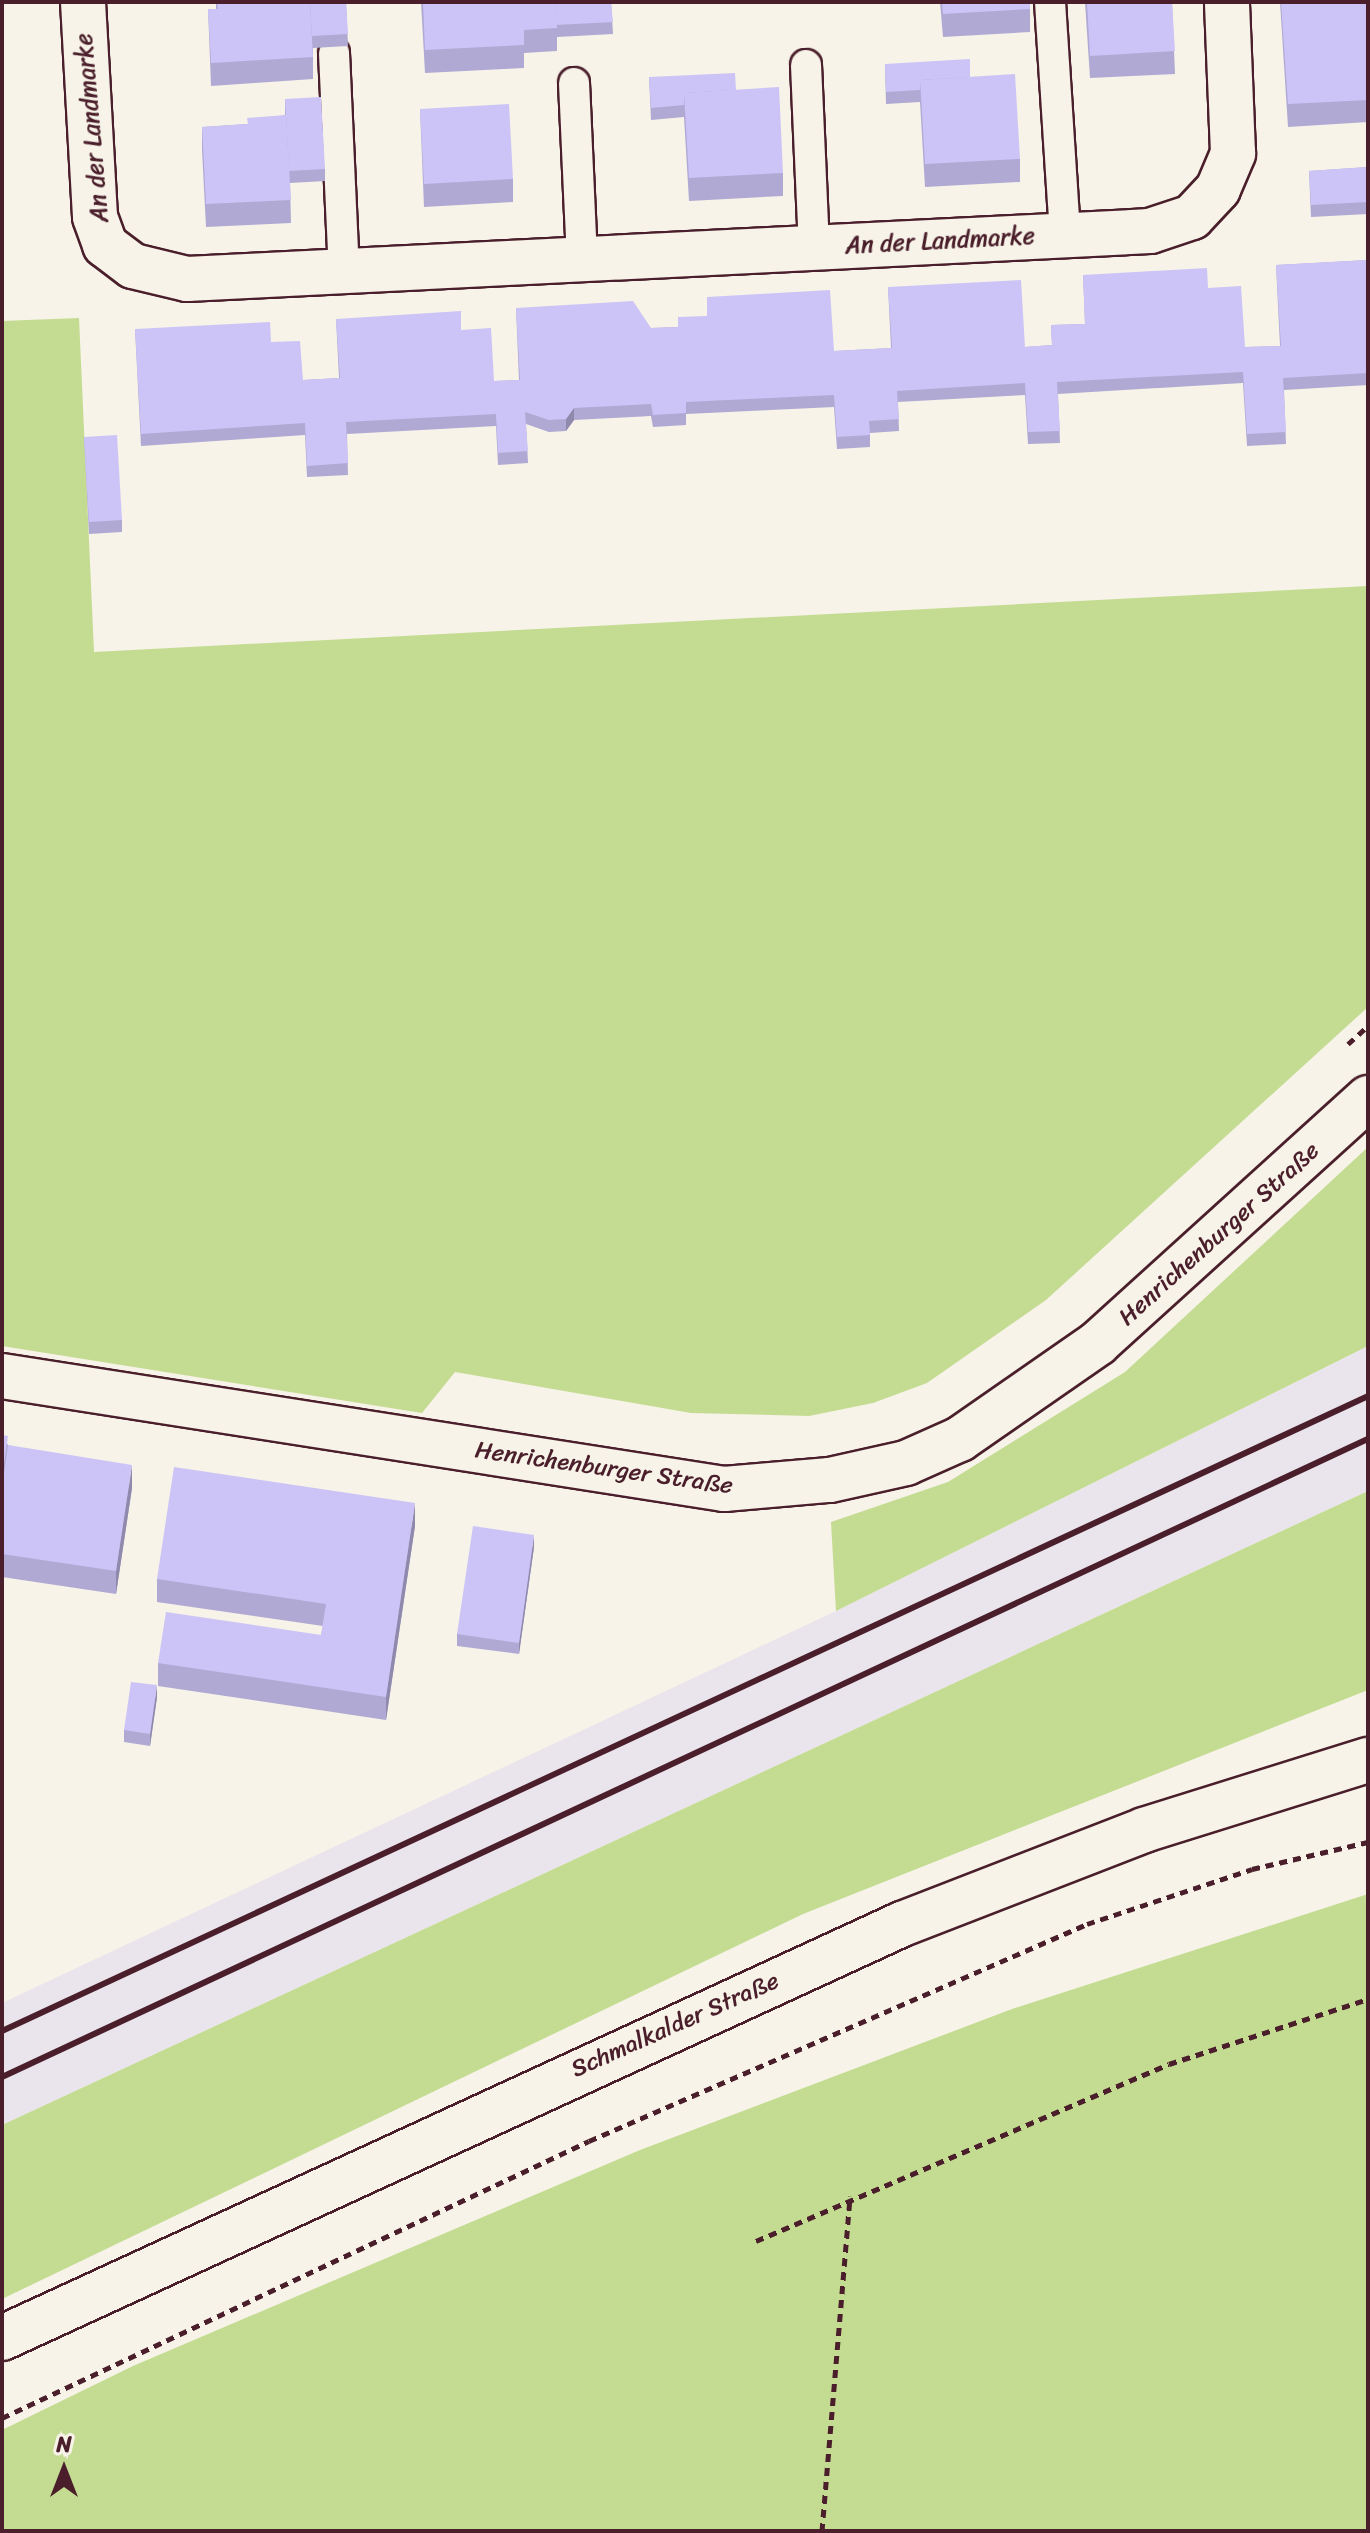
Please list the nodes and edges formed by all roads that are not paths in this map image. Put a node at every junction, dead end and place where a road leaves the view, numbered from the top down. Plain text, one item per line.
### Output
1 (83, 2) edge
2 (1050, 2) edge
3 (1227, 2) edge
4 (334, 53) edge
5 (806, 65) dead end
6 (574, 83) dead end
7 (1065, 235) junction
8 (814, 247) junction
9 (582, 259) junction
10 (344, 271) junction
11 (1368, 1098) edge
12 (2, 1376) edge
13 (1368, 1760) edge
14 (2, 2338) edge

1 - 10 street, An der Landmarke
2 - 7 lane, An der Landmarke
3 - 7 street, An der Landmarke
4 - 10 lane
5 - 8 lane, An der Landmarke
6 - 9 lane
7 - 8 street, An der Landmarke
8 - 9 street, An der Landmarke
9 - 10 street, An der Landmarke
11 - 12 street, Henrichenburger Straße
13 - 14 street, Schmalkalder Straße

